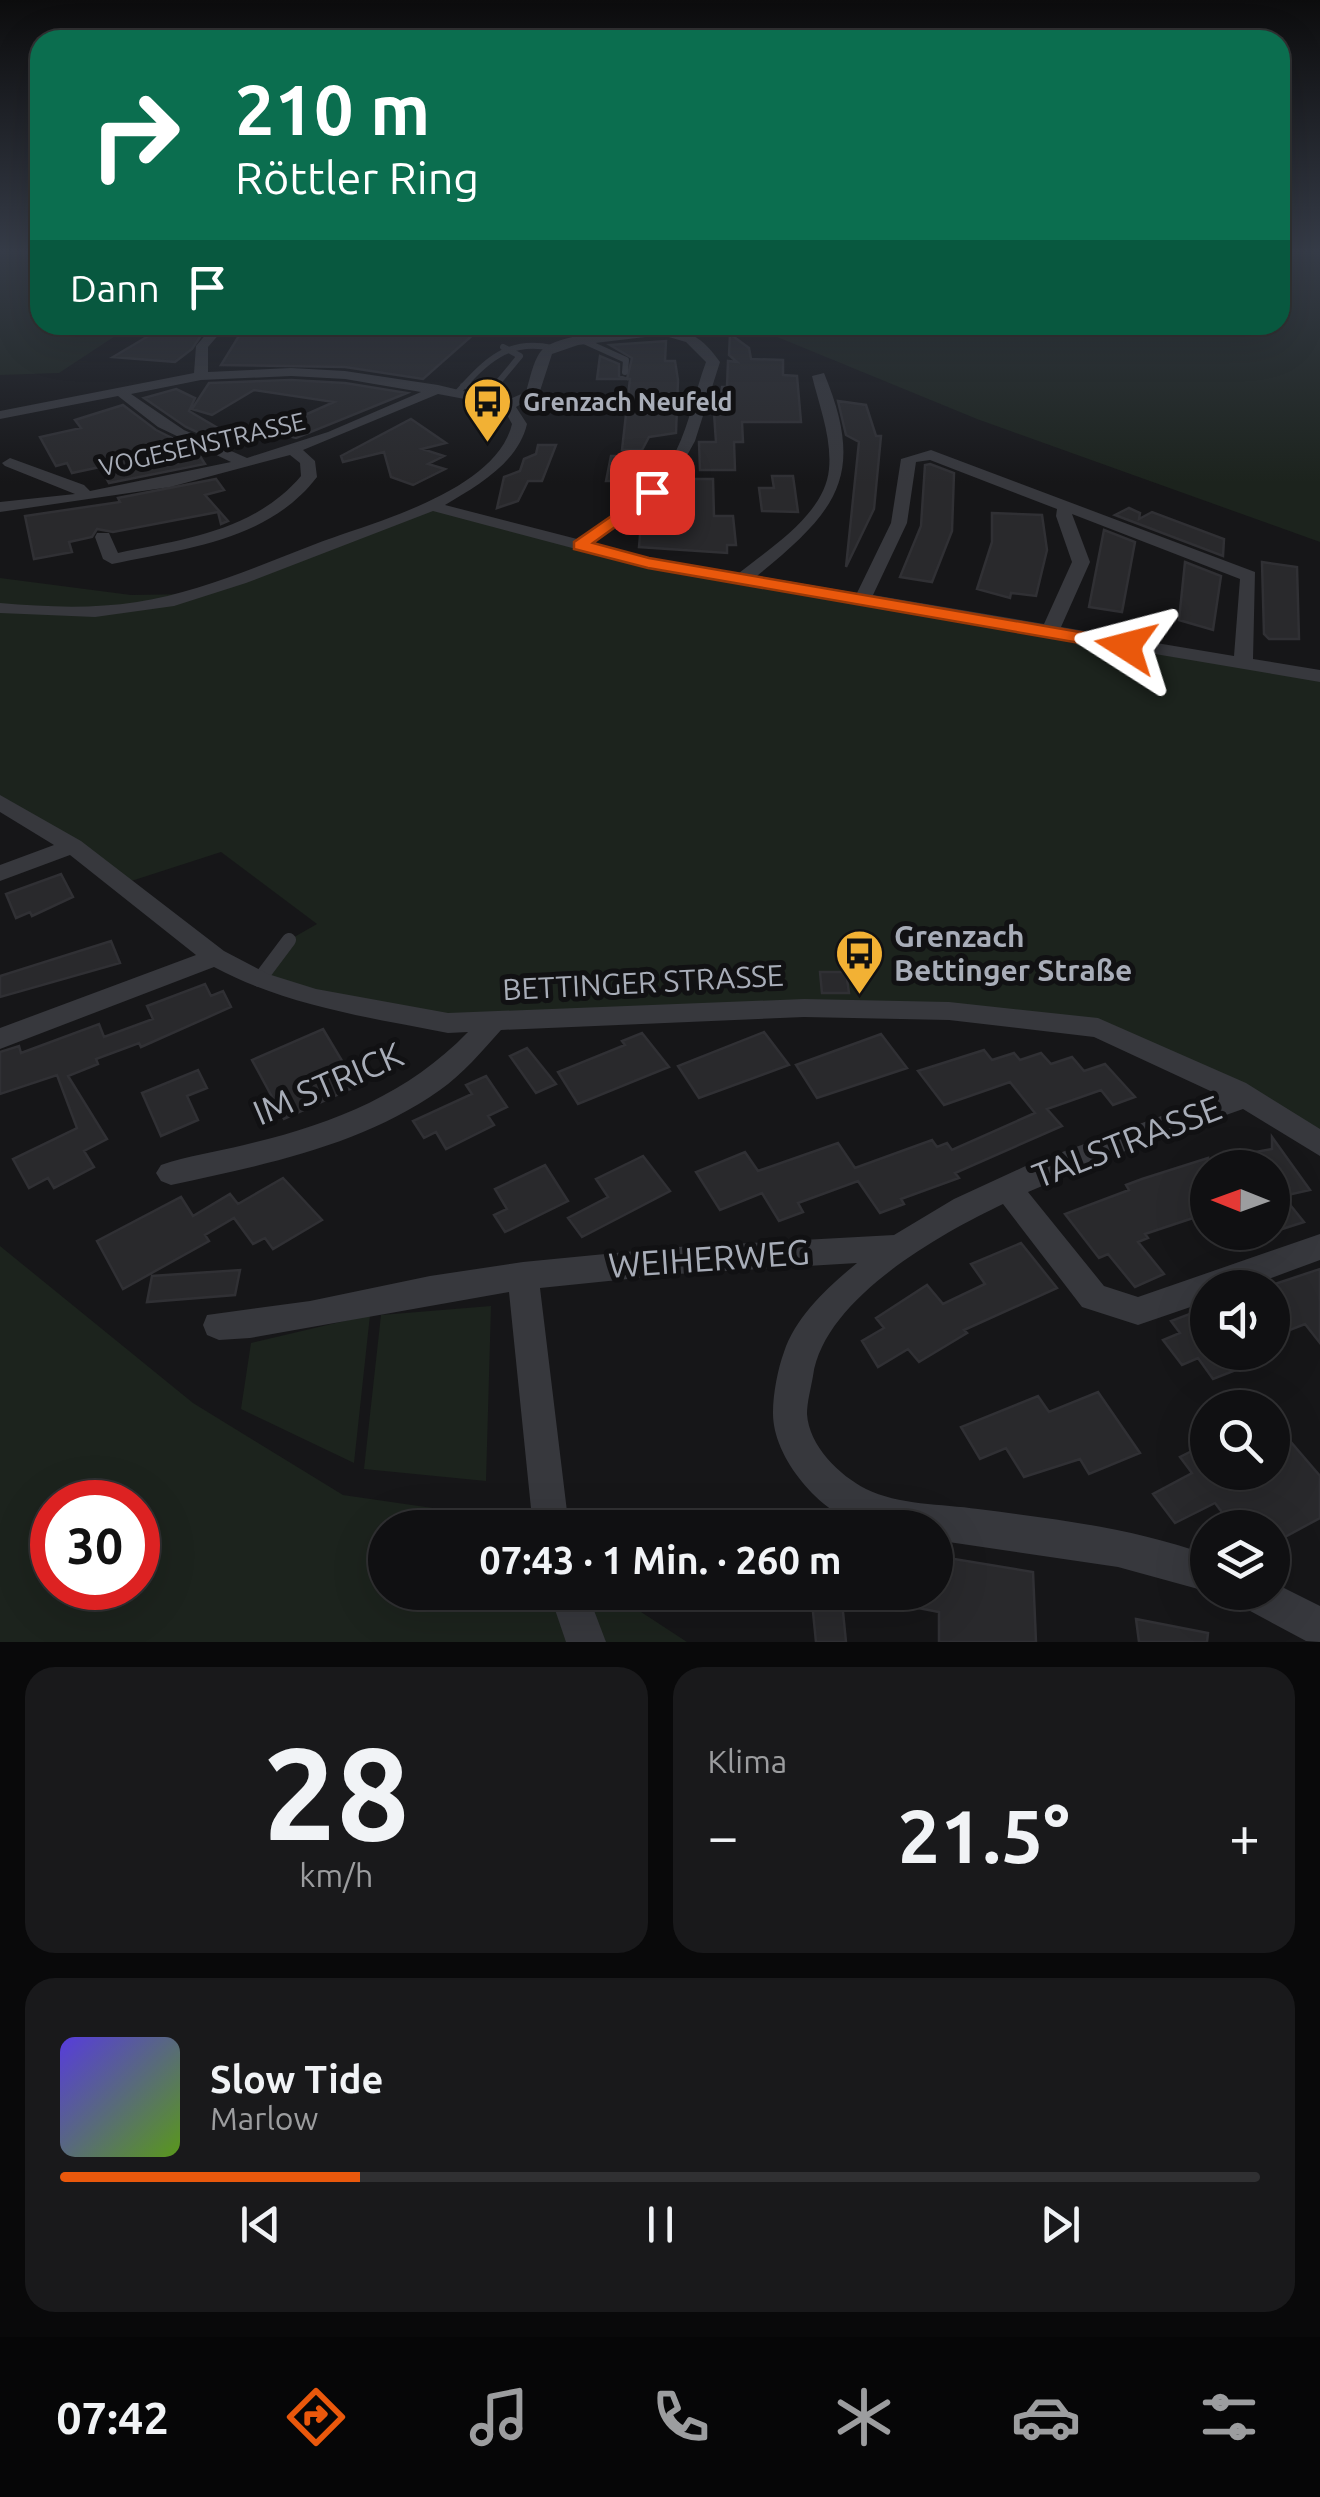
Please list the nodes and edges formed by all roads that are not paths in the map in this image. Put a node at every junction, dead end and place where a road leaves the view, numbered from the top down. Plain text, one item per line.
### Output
1 (212, 335) edge
2 (633, 335) edge
3 (678, 335) edge
4 (584, 341) junction
5 (503, 347) junction
6 (552, 348) junction
7 (624, 372) dead end
8 (201, 376) junction
9 (819, 376) dead end
10 (438, 389) junction
11 (460, 389) junction
12 (118, 390) junction
13 (509, 405) junction
14 (0, 415) edge
15 (294, 451) junction
16 (246, 463) junction
17 (10, 464) dead end
18 (86, 496) junction
19 (432, 506) junction
20 (1066, 506) junction
21 (0, 508) edge
22 (103, 538) dead end
23 (580, 545) junction
24 (742, 579) junction
25 (862, 600) junction
26 (0, 608) edge
27 (1049, 633) junction
28 (1243, 665) junction
29 (1320, 676) edge
30 (0, 802) edge
31 (73, 846) junction
32 (0, 872) edge
33 (289, 940) dead end
34 (215, 957) junction
35 (260, 980) junction
36 (492, 1023) junction
37 (0, 1038) edge
38 (1246, 1097) junction
39 (1320, 1144) edge
40 (171, 1173) dead end
41 (1008, 1188) junction
42 (1320, 1247) edge
43 (894, 1248) junction
44 (523, 1276) junction
45 (219, 1325) dead end
46 (549, 1510) edge
47 (1190, 1568) edge
48 (574, 1610) edge
49 (1287, 1610) edge
50 (1320, 1627) edge
51 (586, 1642) edge

1 - 8 street
2 - 4 street
3 - 23 street
4 - 6 street
4 - 7 lane
5 - 6 lane
5 - 11 lane
5 - 11 lane
6 - 13 street
8 - 10 street
8 - 12 street
9 - 24 street
10 - 11 street
10 - 15 street, VOGESENSTRASSE
11 - 13 street
12 - 14 street
12 - 16 street
13 - 19 street
15 - 16 street, VOGESENSTRASSE
15 - 22 street
16 - 18 street, VOGESENSTRASSE
17 - 18 street, VOGESENSTRASSE
18 - 21 street, VOGESENSTRASSE
19 - 23 street
19 - 26 street
20 - 25 street
20 - 27 street
20 - 28 street
23 - 24 street
24 - 25 street
25 - 27 street
27 - 28 street
28 - 29 street
30 - 31 street, BETTINGER STRASSE
31 - 32 street
31 - 34 street, BETTINGER STRASSE
33 - 35 lane
34 - 35 street, BETTINGER STRASSE
34 - 37 street
35 - 36 street, BETTINGER STRASSE
36 - 38 street, BETTINGER STRASSE
36 - 40 street, IM STRICK
38 - 39 street, BETTINGER STRASSE
38 - 41 street, TALSTRASSE
41 - 42 street, TALSTRASSE
41 - 43 street, TALSTRASSE
43 - 44 street, WEIHERWEG
43 - 47 street, TALSTRASSE
44 - 45 street, WEIHERWEG
44 - 46 street
48 - 51 street
49 - 50 street

